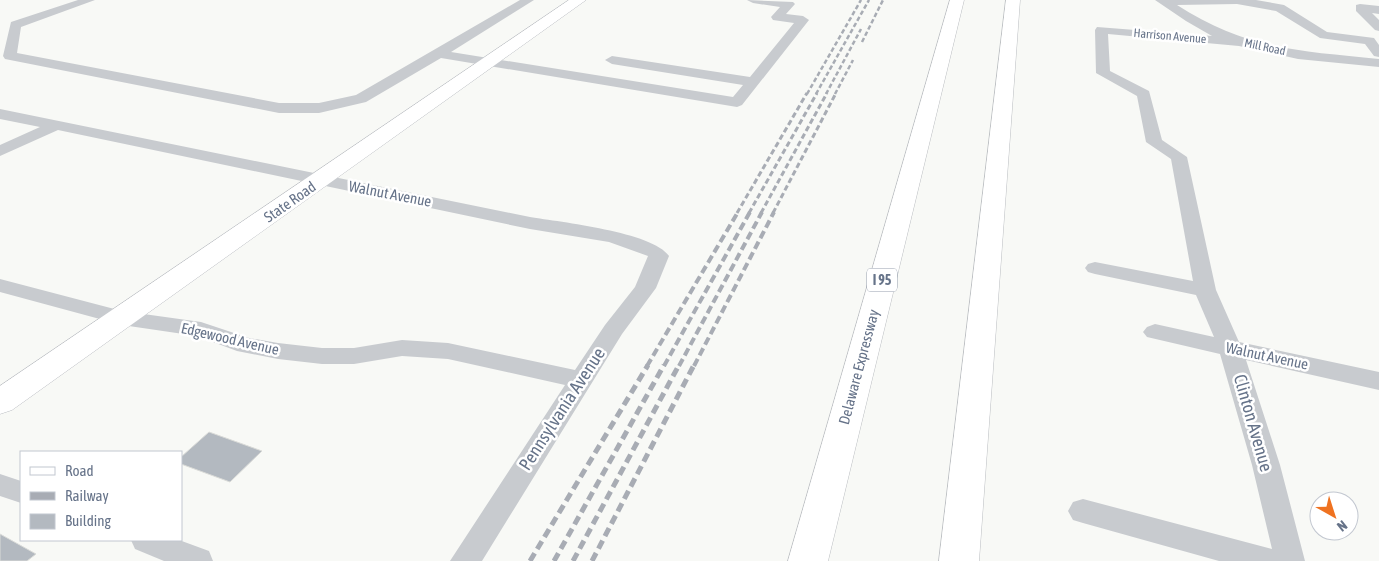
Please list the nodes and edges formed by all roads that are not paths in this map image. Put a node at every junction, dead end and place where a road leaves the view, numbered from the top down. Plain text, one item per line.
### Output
1 (89, 0) edge
2 (528, 0) edge
3 (579, 0) edge
4 (753, 0) edge
5 (957, 0) edge
6 (1013, 0) edge
7 (1238, 0) edge
8 (1163, 1) edge
9 (1379, 10) edge
10 (1379, 27) edge
11 (1101, 30) joint
12 (1239, 42) junction
13 (1379, 53) edge
14 (438, 54) junction
15 (612, 60) dead end
16 (490, 62) junction
17 (1379, 62) edge
18 (753, 82) junction
19 (0, 114) edge
20 (56, 125) junction
21 (0, 151) edge
22 (321, 180) junction
23 (659, 256) joint
24 (1095, 268) dead end
25 (0, 285) edge
26 (1205, 290) junction
27 (122, 318) junction
28 (1154, 332) dead end
29 (1230, 348) junction
30 (580, 380) junction
31 (1379, 380) edge
32 (0, 402) edge
33 (0, 485) edge
34 (20, 492) edge
35 (1084, 511) dead end
36 (148, 541) edge
37 (198, 561) edge
38 (465, 561) edge
39 (808, 561) edge
40 (959, 561) edge
41 (1268, 561) edge
42 (1290, 561) edge

1 - 14 street
2 - 14 street
3 - 16 main road, State Road
4 - 18 street
5 - 39 main road, Delaware Expressway / I 95
6 - 40 main road
7 - 8 street
7 - 13 street
8 - 12 street, Mill Road
9 - 10 street
11 - 12 street, Harrison Avenue
11 - 26 street, Clinton Avenue
12 - 17 street, Mill Road
14 - 16 street
15 - 18 street
16 - 18 street
16 - 22 main road, State Road
19 - 20 street, Walnut Avenue
20 - 21 street
20 - 22 street, Walnut Avenue
22 - 23 street, Walnut Avenue
22 - 27 main road, State Road
23 - 30 street, Pennsylvania Avenue
24 - 26 street
25 - 27 street, Edgewood Avenue
26 - 29 street, Clinton Avenue
27 - 30 street, Edgewood Avenue
27 - 32 main road, State Road
28 - 29 street, Walnut Avenue
29 - 31 street, Walnut Avenue
29 - 42 street, Clinton Avenue
30 - 38 street, Pennsylvania Avenue
33 - 34 street
35 - 41 street
36 - 37 street

